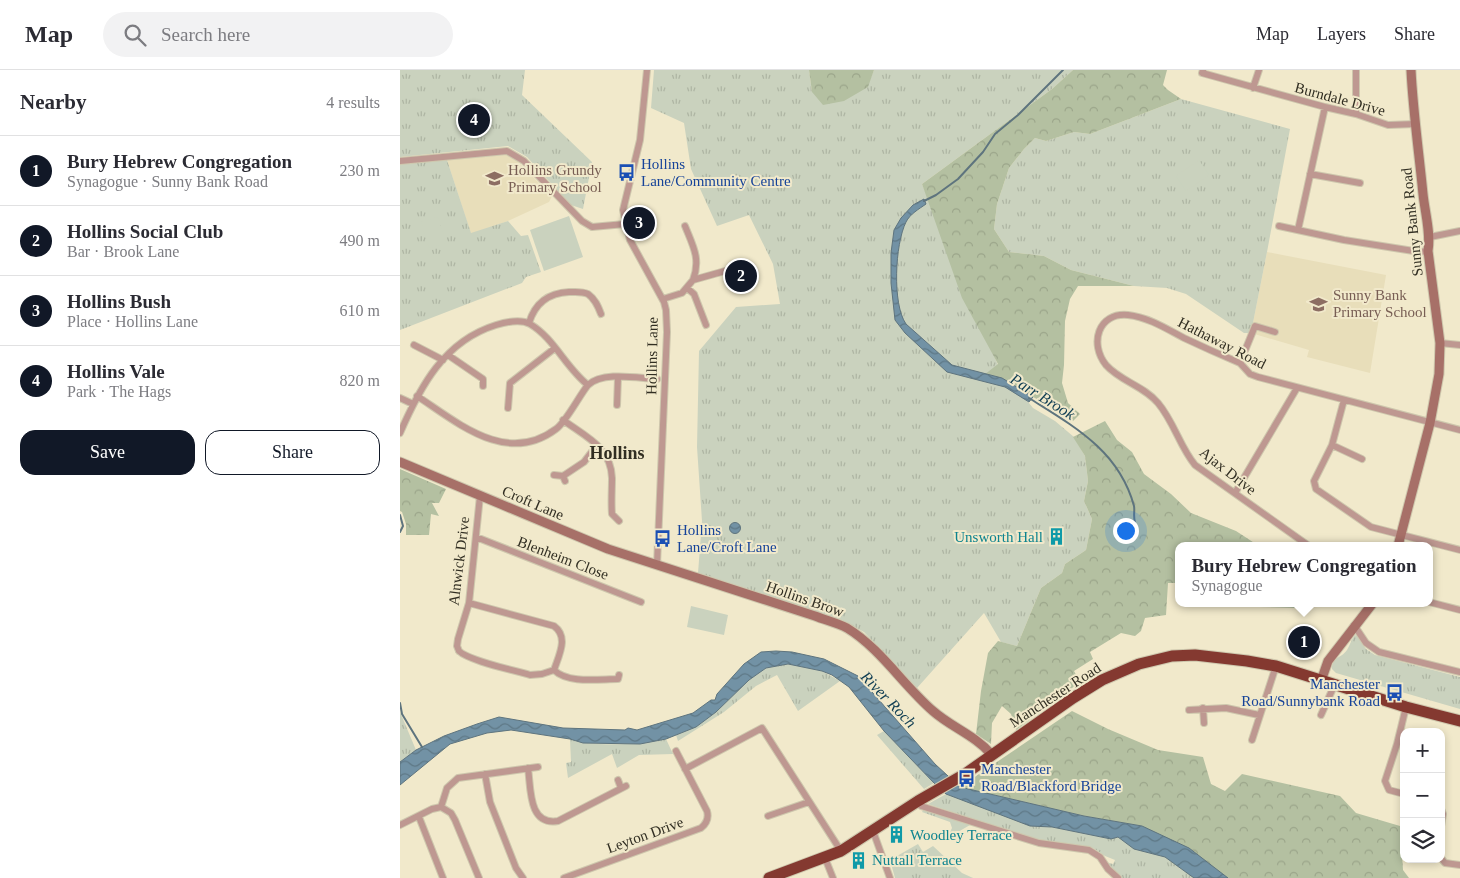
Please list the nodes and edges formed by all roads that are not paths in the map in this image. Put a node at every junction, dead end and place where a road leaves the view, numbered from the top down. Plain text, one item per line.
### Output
1 (647, 70) edge
2 (1258, 70) edge
3 (1356, 70) edge
4 (1411, 70) edge
5 (1202, 71) edge
6 (1253, 88) junction
7 (1325, 107) junction
8 (1356, 114) junction
9 (1416, 124) junction
10 (400, 161) edge
11 (1310, 174) junction
12 (1360, 183) dead end
13 (625, 224) junction
14 (685, 226) dead end
15 (1279, 226) dead end
16 (1298, 230) junction
17 (1460, 231) edge
18 (1430, 237) junction
19 (1428, 251) junction
20 (732, 269) dead end
21 (694, 280) junction
22 (687, 288) junction
23 (662, 299) junction
24 (601, 314) dead end
25 (529, 324) junction
26 (706, 325) dead end
27 (1098, 332) joint
28 (1275, 332) dead end
29 (1440, 342) junction
30 (414, 345) dead end
31 (1460, 345) edge
32 (555, 348) junction
33 (446, 358) junction
34 (1240, 363) junction
35 (618, 377) junction
36 (657, 379) dead end
37 (588, 385) junction
38 (483, 386) dead end
39 (1296, 388) junction
40 (417, 396) junction
41 (400, 398) edge
42 (1344, 400) junction
43 (413, 404) junction
44 (617, 404) dead end
45 (508, 408) dead end
46 (563, 420) junction
47 (1430, 423) junction
48 (1460, 430) edge
49 (400, 433) edge
50 (597, 445) junction
51 (1332, 445) junction
52 (1362, 459) dead end
53 (400, 462) edge
54 (554, 475) dead end
55 (1235, 493) junction
56 (480, 496) junction
57 (619, 521) dead end
58 (1401, 535) junction
59 (476, 537) junction
60 (1303, 542) edge
61 (1399, 542) edge
62 (1429, 542) edge
63 (1433, 543) edge
64 (1460, 550) edge
65 (657, 565) junction
66 (641, 602) dead end
67 (469, 603) junction
68 (1433, 603) edge
69 (1370, 607) edge
70 (1460, 610) edge
71 (1354, 626) junction
72 (1276, 666) junction
73 (554, 670) junction
74 (1460, 672) edge
75 (619, 675) dead end
76 (1322, 681) junction
77 (1334, 686) junction
78 (1406, 707) junction
79 (1203, 708) junction
80 (1189, 710) dead end
81 (1259, 714) junction
82 (1322, 715) dead end
83 (1460, 721) edge
84 (1204, 723) dead end
85 (1252, 740) dead end
86 (676, 751) dead end
87 (991, 754) junction
88 (538, 767) dead end
89 (528, 768) junction
90 (685, 769) junction
91 (485, 774) junction
92 (618, 780) dead end
93 (1400, 793) edge
94 (922, 799) junction
95 (809, 802) junction
96 (441, 806) junction
97 (768, 816) dead end
98 (419, 817) junction
99 (400, 825) edge
100 (873, 832) junction
101 (841, 852) junction
102 (825, 858) junction
103 (1445, 863) edge
104 (1460, 865) edge
105 (775, 877) edge
106 (443, 878) edge
107 (479, 878) edge
108 (523, 878) edge
109 (564, 878) edge
110 (832, 878) edge
111 (890, 878) edge
112 (1118, 878) edge

1 - 13 street, Hollins Lane
2 - 6 street
3 - 8 street
4 - 9 street, Sunny Bank Road
5 - 6 street, Burndale Drive
6 - 7 street, Burndale Drive
7 - 8 street, Burndale Drive
7 - 11 street
8 - 9 street, Burndale Drive
9 - 18 street, Sunny Bank Road
10 - 13 street
11 - 12 street
11 - 16 street
13 - 23 street, Hollins Lane
14 - 21 street
15 - 16 street
16 - 19 street
17 - 18 street
18 - 19 street, Sunny Bank Road
19 - 29 street, Sunny Bank Road
20 - 21 street
21 - 22 street
22 - 23 street
22 - 26 street
23 - 65 street, Hollins Lane
24 - 25 street
25 - 32 street
25 - 33 street
27 - 34 street, Hathaway Road
27 - 55 street, Ajax Drive
28 - 34 street
29 - 31 street
29 - 47 street, Sunny Bank Road
30 - 33 street
32 - 37 street
32 - 45 street
33 - 38 street
33 - 40 street
34 - 39 street, Hathaway Road
35 - 36 street
35 - 37 street
35 - 44 street
37 - 46 street
39 - 42 street, Hathaway Road
39 - 55 street
40 - 43 street
40 - 46 street
41 - 43 street
42 - 47 street, Hathaway Road
42 - 51 street
43 - 49 street
46 - 50 street
47 - 48 street, Hathaway Road
47 - 58 street, Sunny Bank Road
50 - 54 street
50 - 57 street
51 - 52 street
51 - 58 street
53 - 56 street, Croft Lane
55 - 60 street, Ajax Drive
56 - 59 street, Alnwick Drive
56 - 65 street, Croft Lane
58 - 61 street, Sunny Bank Road
58 - 62 street
59 - 66 street, Blenheim Close
59 - 67 street, Alnwick Drive
63 - 64 street
65 - 87 street, Hollins Brow
67 - 73 street
67 - 73 street, Alnwick Drive
68 - 70 street
69 - 71 street
71 - 74 street
71 - 76 street
72 - 76 highway, Manchester Road
72 - 81 street
72 - 87 highway, Manchester Road
73 - 75 street
76 - 77 highway, Manchester Road
77 - 78 highway, Manchester Road
77 - 82 street
78 - 83 highway, Manchester Road
78 - 93 street
79 - 80 street
79 - 81 street
79 - 84 street
81 - 85 street
86 - 90 street, Leyton Drive
87 - 94 highway, Manchester Road
88 - 89 street
89 - 91 street
89 - 92 street
90 - 95 street
90 - 109 street, Leyton Drive
91 - 96 street
91 - 108 street
94 - 100 highway
94 - 112 street
95 - 97 street
95 - 101 street
96 - 98 street
96 - 107 street
98 - 99 street
98 - 106 street
100 - 101 highway
100 - 111 street
101 - 102 highway
102 - 105 highway
102 - 110 street
103 - 104 street

